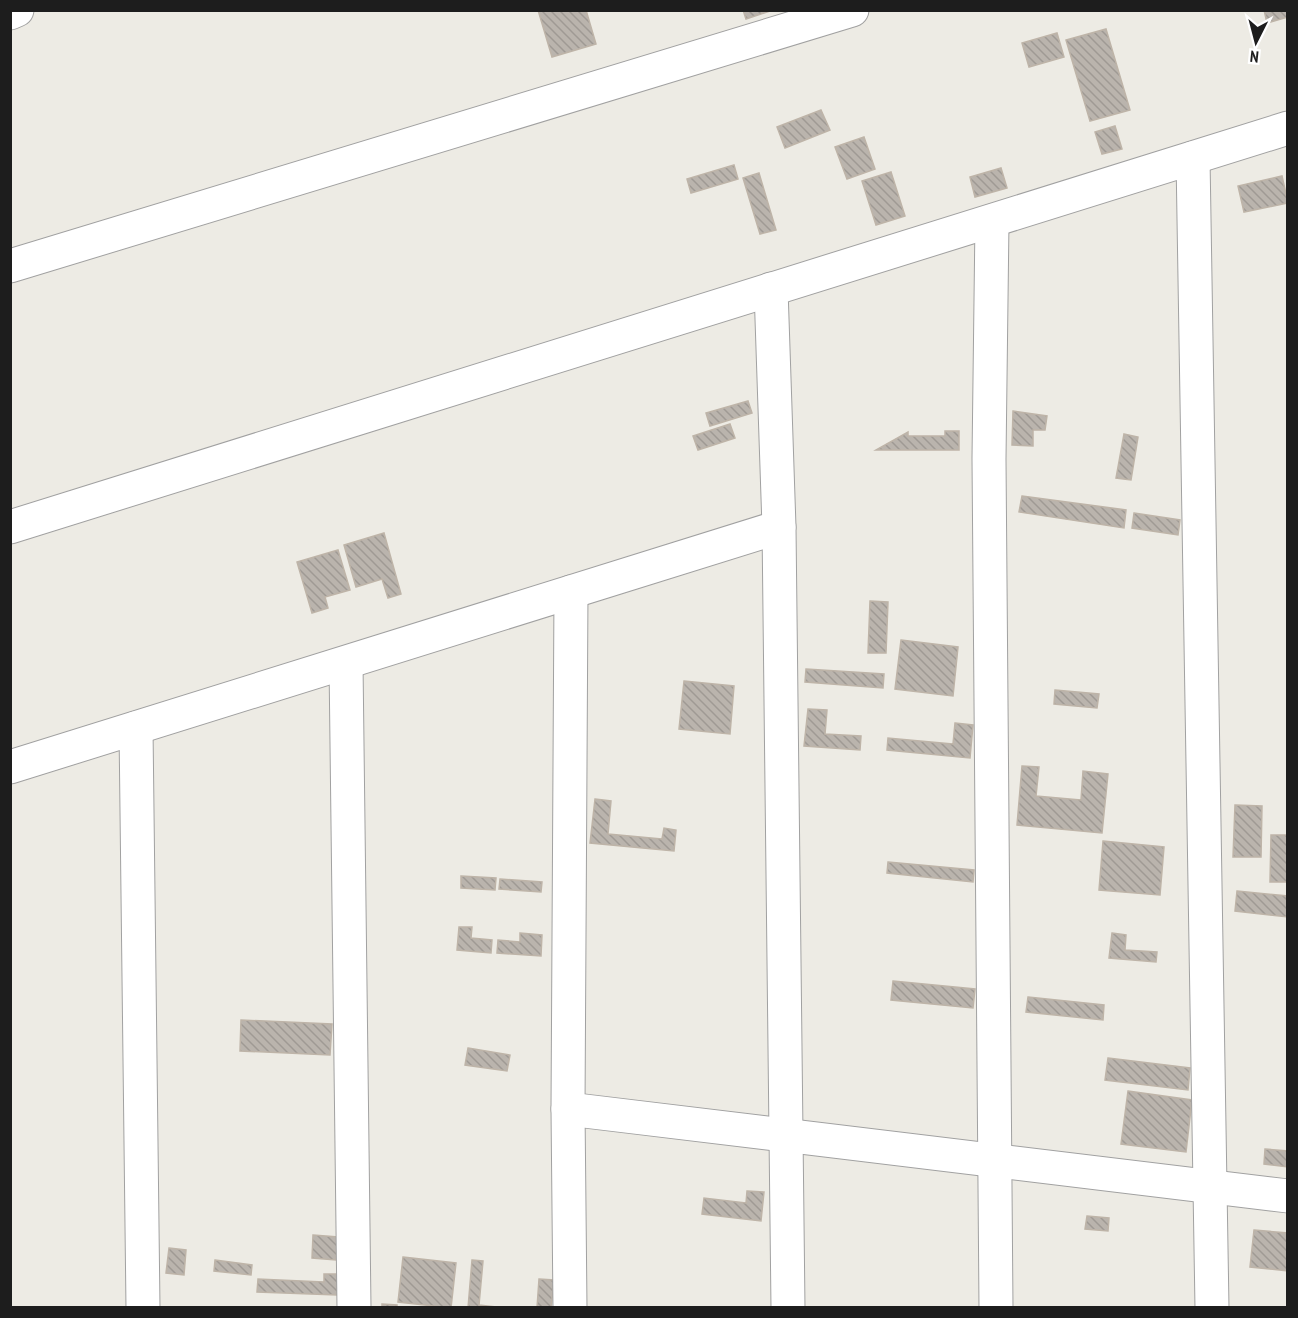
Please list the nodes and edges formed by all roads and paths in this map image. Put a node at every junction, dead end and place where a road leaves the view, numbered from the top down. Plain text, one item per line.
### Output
1 (17, 10) edge
2 (852, 10) edge
3 (10, 13) edge
4 (1287, 128) edge
5 (1193, 158) junction
6 (992, 221) junction
7 (10, 266) edge
8 (771, 290) junction
9 (10, 527) edge
10 (779, 527) junction
11 (571, 592) junction
12 (346, 663) junction
13 (136, 728) junction
14 (10, 767) edge
15 (568, 1109) junction
16 (786, 1136) junction
17 (995, 1161) junction
18 (1210, 1187) junction
19 (1287, 1196) edge
20 (143, 1308) edge
21 (354, 1308) edge
22 (570, 1308) edge
23 (788, 1308) edge
24 (996, 1308) edge
25 (1212, 1308) edge

1 - 3 street
2 - 7 street
4 - 5 street
5 - 6 street
5 - 18 street
6 - 8 street
6 - 17 street
8 - 9 street
8 - 10 street
10 - 11 street
10 - 16 street
11 - 12 street
11 - 15 street
12 - 13 street
12 - 21 street
13 - 14 street
13 - 20 street
15 - 16 street
15 - 22 street
16 - 17 street
16 - 23 street
17 - 18 street
17 - 24 street
18 - 19 street
18 - 25 street

